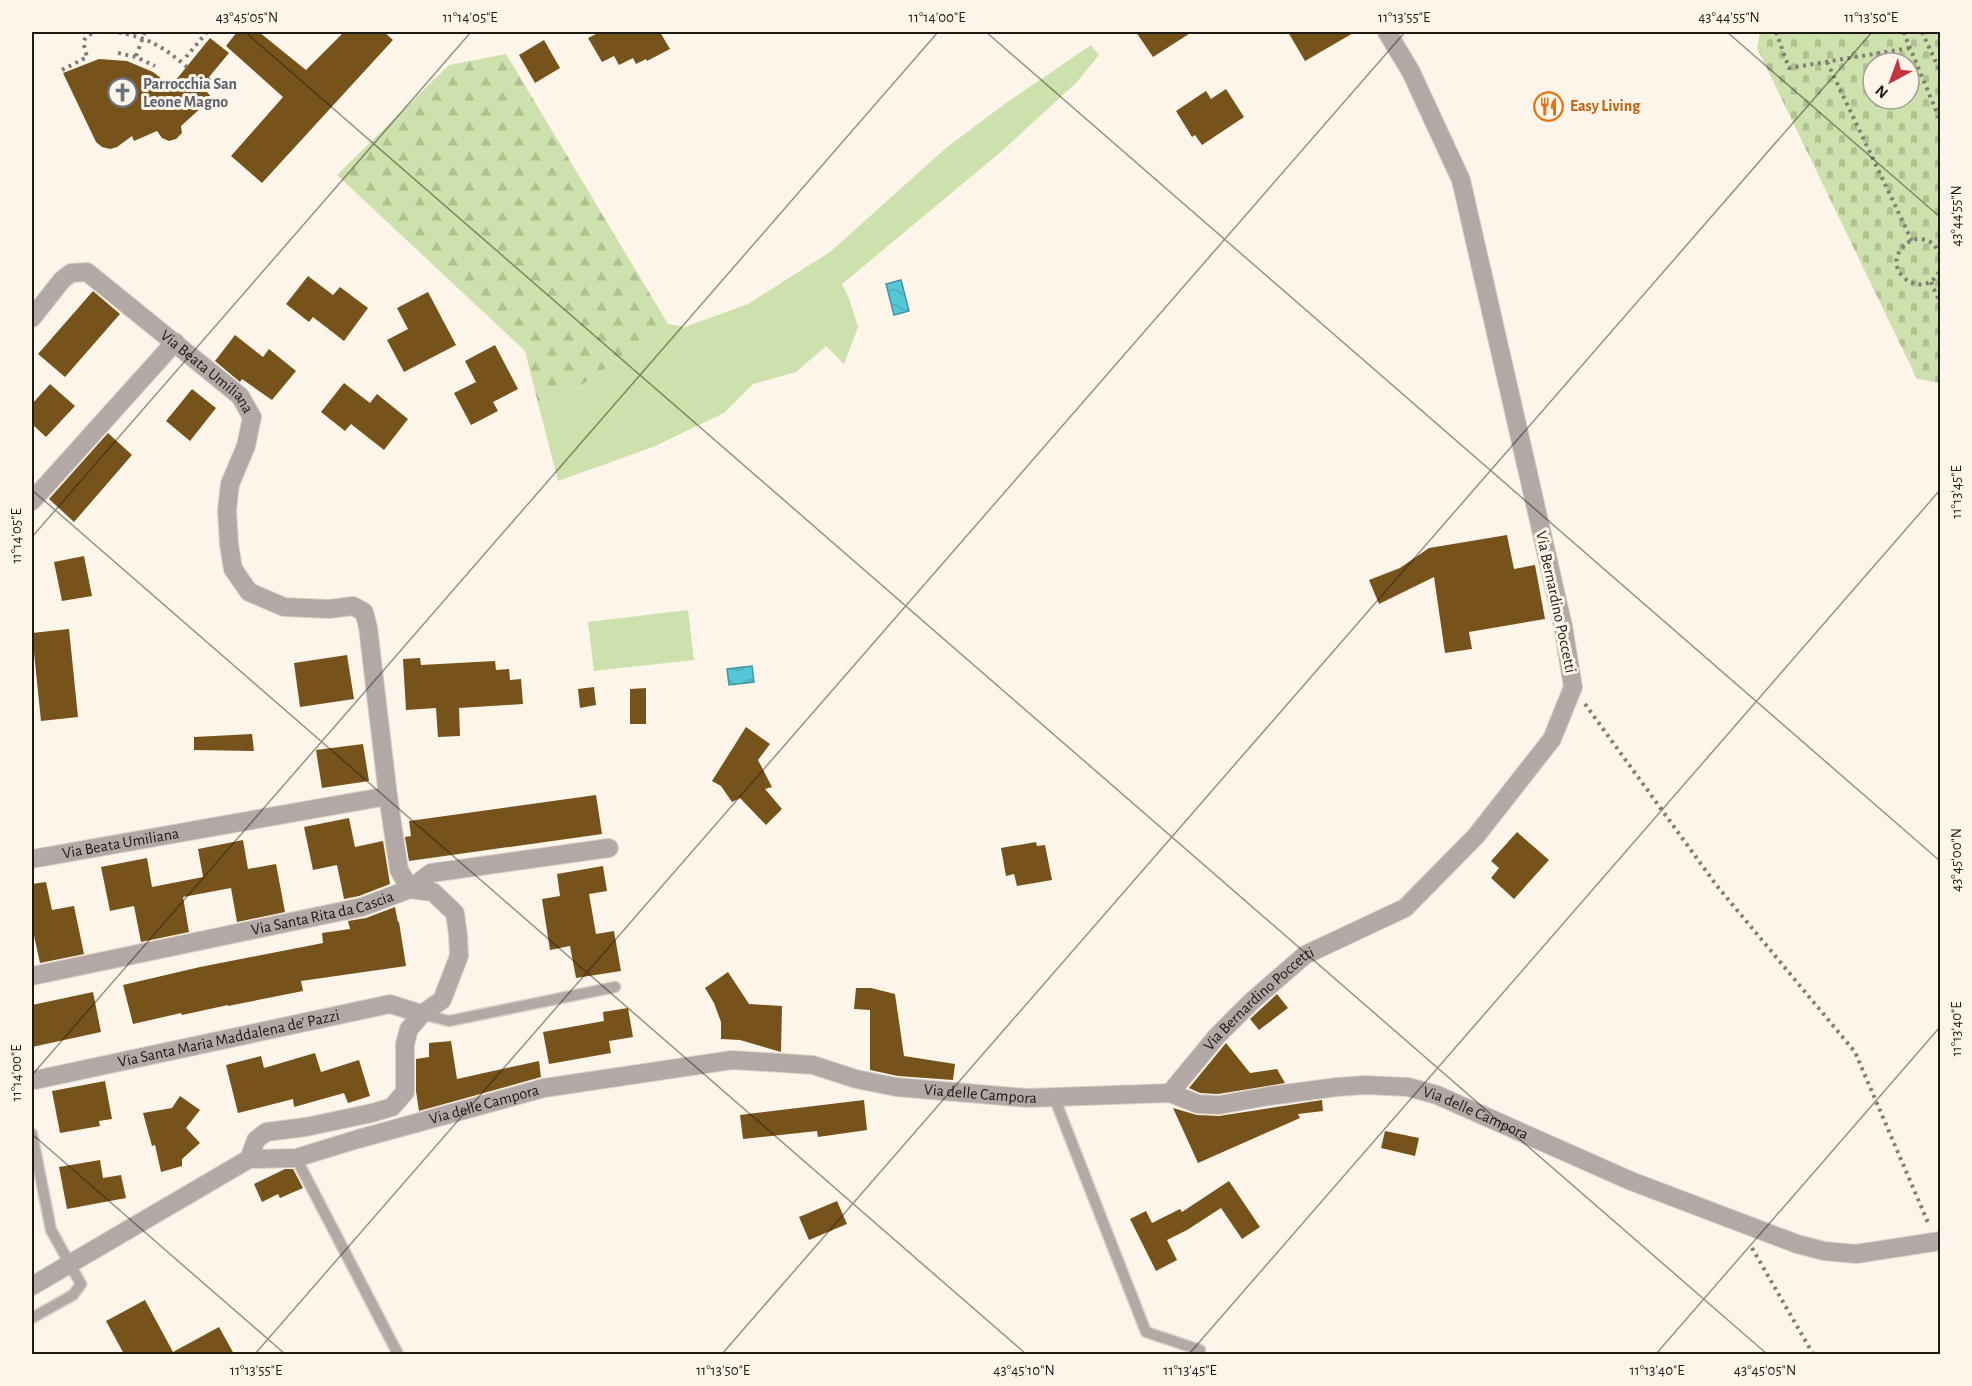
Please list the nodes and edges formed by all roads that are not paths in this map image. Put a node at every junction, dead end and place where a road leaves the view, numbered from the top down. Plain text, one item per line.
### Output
1 (1387, 32) edge
2 (32, 318) edge
3 (175, 342) junction
4 (32, 501) edge
5 (388, 796) junction
6 (609, 848) dead end
7 (32, 860) edge
8 (410, 889) junction
9 (32, 976) edge
10 (615, 987) dead end
11 (422, 1014) junction
12 (35, 1080) dead end
13 (1170, 1093) junction
14 (1054, 1097) junction
15 (32, 1134) edge
16 (296, 1158) junction
17 (249, 1159) junction
18 (1939, 1244) edge
19 (69, 1263) junction
20 (32, 1286) edge
21 (32, 1318) edge
22 (1200, 1350) dead end
23 (398, 1354) edge

1 - 13 street, Via Bernardino Poccetti
2 - 3 street, Via Beata Umiliana
3 - 4 street
3 - 5 street, Via Beata Umiliana
5 - 7 street, Via Beata Umiliana
5 - 8 street, Via Beata Umiliana
6 - 8 street, Via Santa Rita da Cascia
8 - 9 street, Via Santa Rita da Cascia
8 - 11 street
10 - 11 lane
11 - 12 street, Via Santa Maria Maddalena de' Pazzi
11 - 17 street
13 - 14 street, Via delle Campora
13 - 18 street, Via delle Campora
14 - 16 street, Via delle Campora
14 - 22 lane
15 - 19 lane
16 - 17 street, Via delle Campora
16 - 23 lane
17 - 19 street, Via delle Campora
19 - 20 street, Via delle Campora
19 - 21 lane

